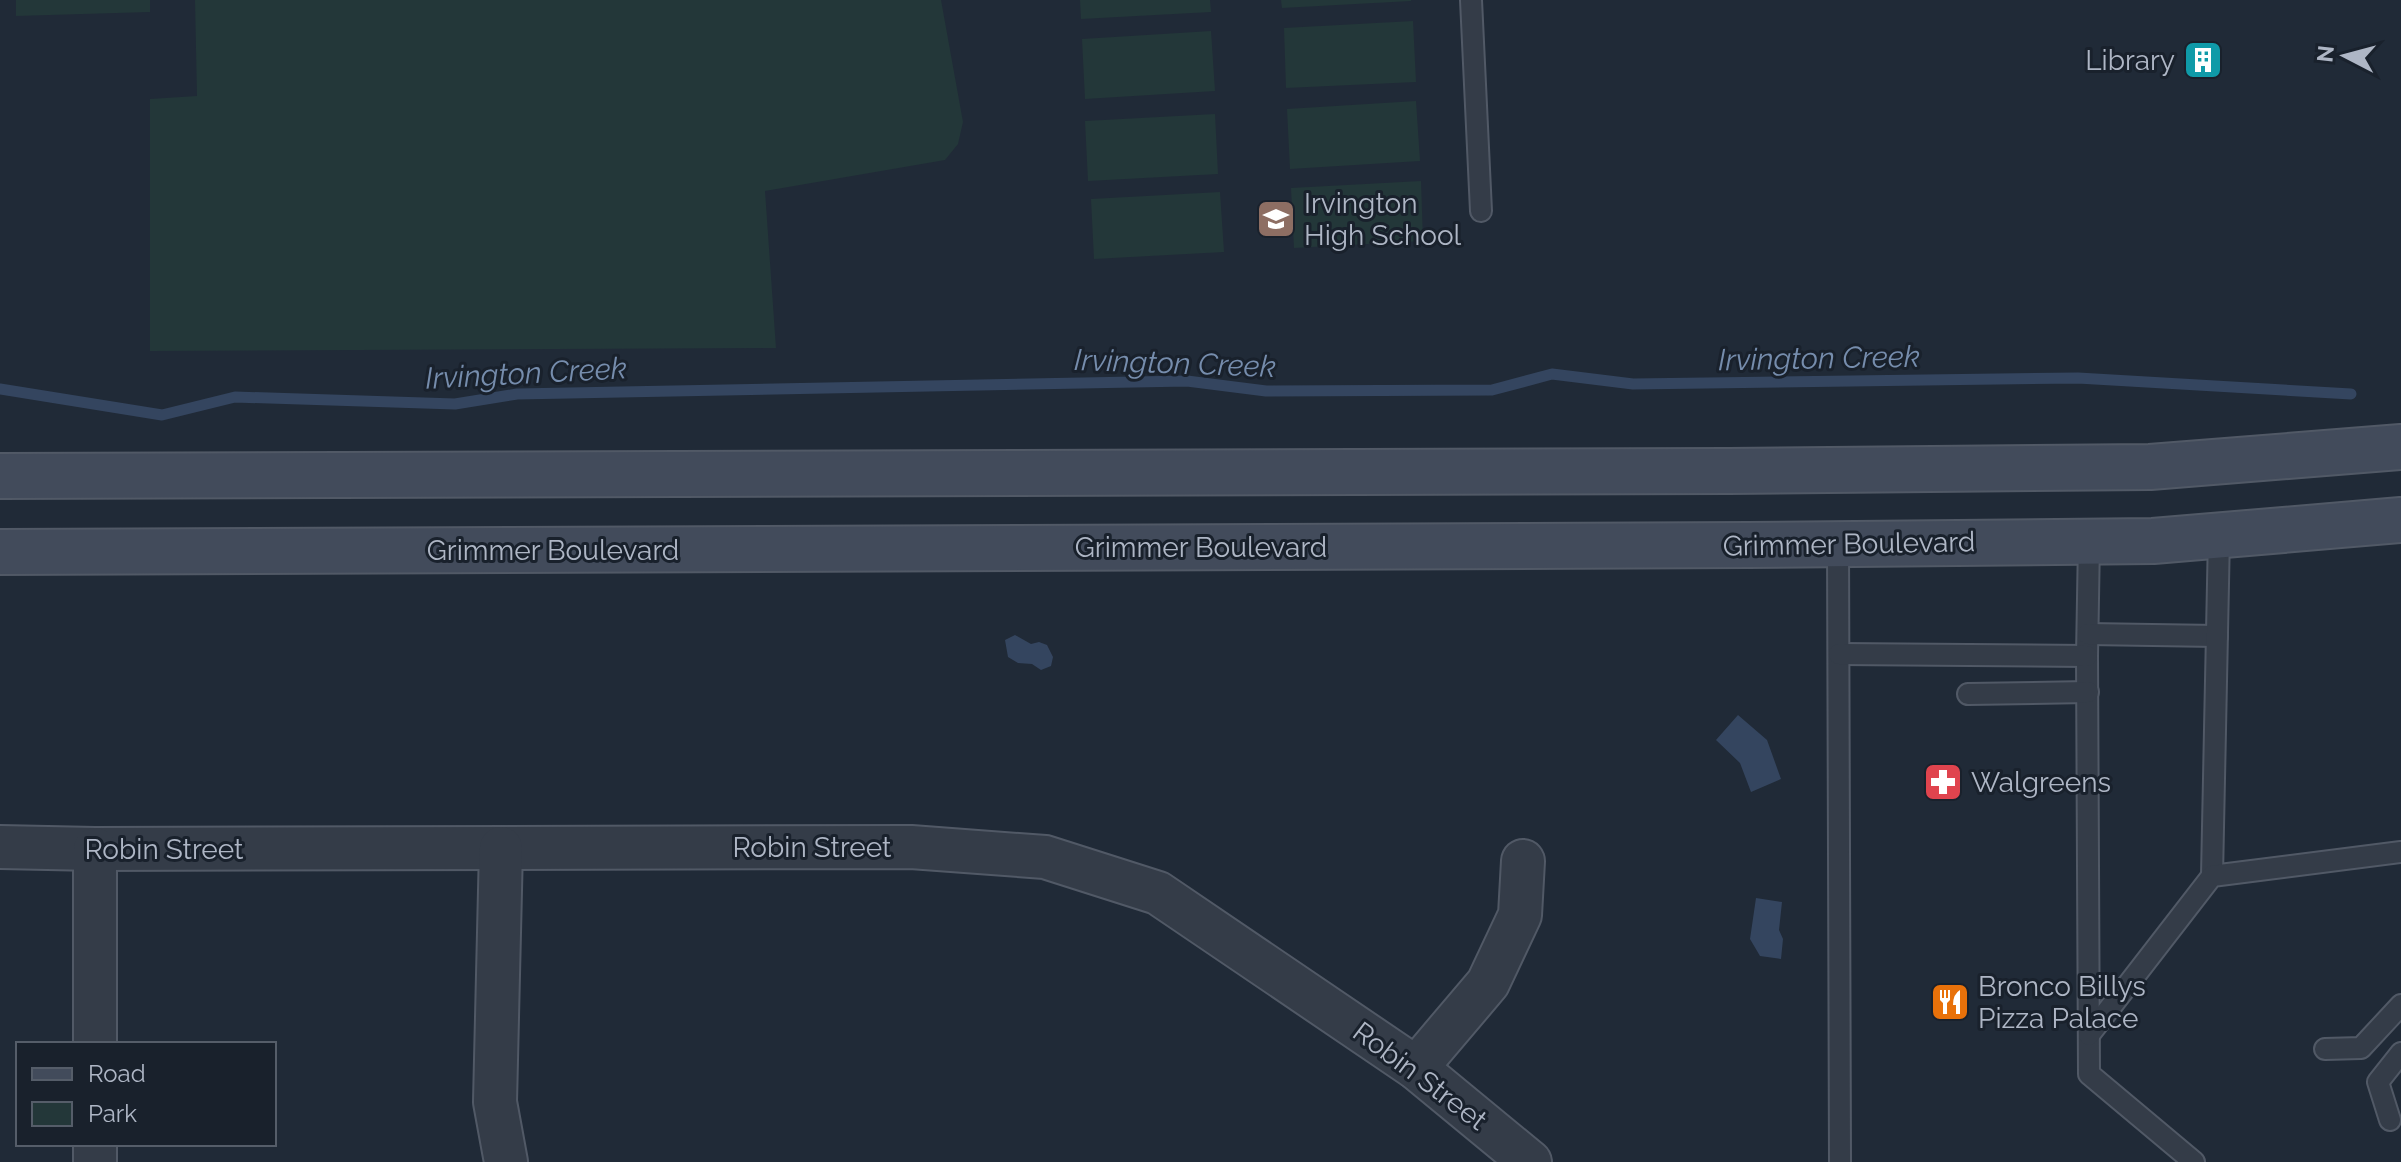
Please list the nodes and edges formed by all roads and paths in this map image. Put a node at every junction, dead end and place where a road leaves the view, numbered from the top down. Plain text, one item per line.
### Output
1 (1471, 0) edge
2 (1481, 211) dead end
3 (2401, 447) edge
4 (0, 476) edge
5 (2401, 520) edge
6 (2219, 535) junction
7 (2089, 541) junction
8 (1838, 544) junction
9 (0, 552) edge
10 (2088, 634) junction
11 (2217, 636) junction
12 (1839, 654) junction
13 (2087, 656) junction
14 (2088, 692) junction
15 (1968, 694) dead end
16 (0, 847) edge
17 (501, 848) junction
18 (95, 849) junction
19 (2401, 852) edge
20 (1523, 861) dead end
21 (2212, 876) junction
22 (2401, 1005) edge
23 (2089, 1035) junction
24 (95, 1042) edge
25 (2325, 1049) dead end
26 (2401, 1053) edge
27 (1416, 1068) junction
28 (2390, 1120) dead end
29 (506, 1162) edge
30 (1530, 1162) edge
31 (1840, 1162) edge
32 (2194, 1162) edge

1 - 2 lane
3 - 4 main road
5 - 6 main road, Grimmer Boulevard
6 - 7 main road, Grimmer Boulevard
6 - 11 lane
7 - 8 main road, Grimmer Boulevard
7 - 10 lane
8 - 9 main road, Grimmer Boulevard
8 - 12 lane
10 - 11 lane
10 - 13 lane
11 - 21 lane
12 - 13 lane
12 - 31 lane
13 - 14 lane
14 - 15 lane
14 - 23 lane
16 - 18 street, Robin Street
17 - 18 street, Robin Street
17 - 27 street, Robin Street
17 - 29 street
18 - 24 street
19 - 21 lane
20 - 27 street
21 - 23 lane
22 - 25 lane
23 - 32 lane
26 - 28 lane
27 - 30 street, Robin Street

